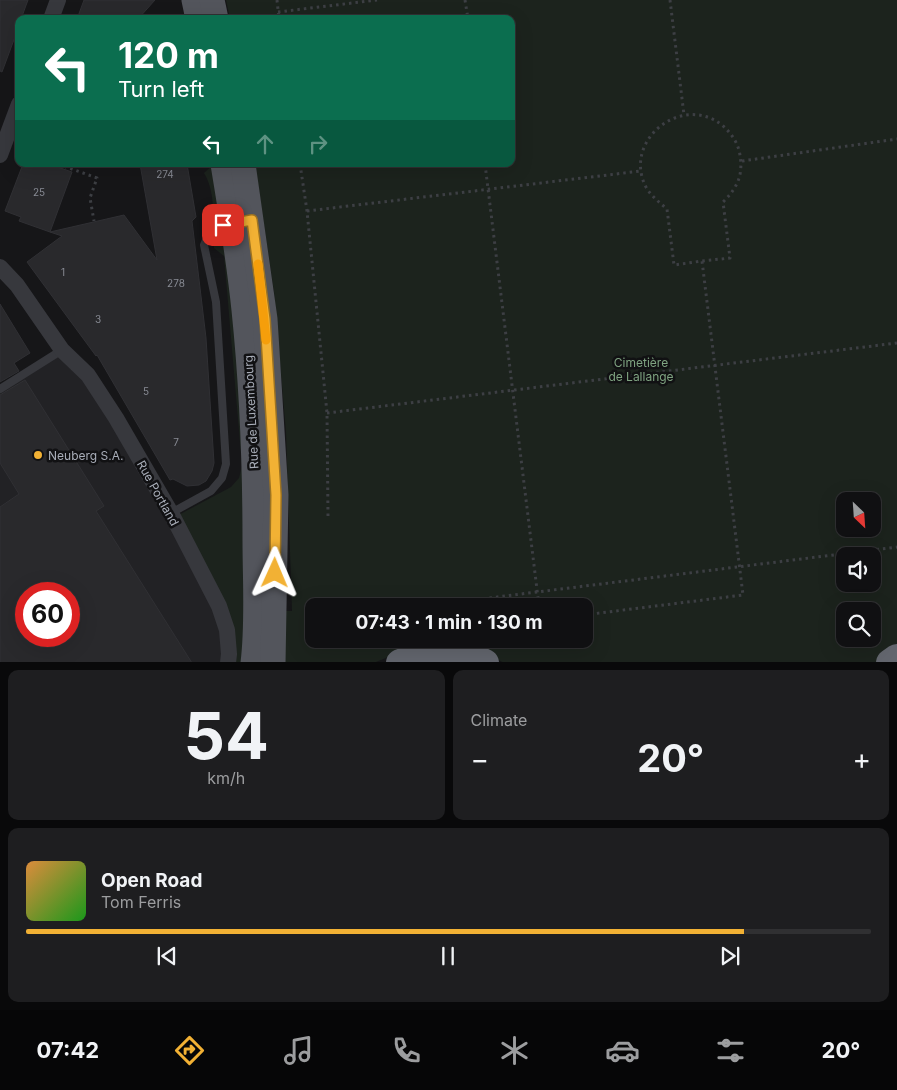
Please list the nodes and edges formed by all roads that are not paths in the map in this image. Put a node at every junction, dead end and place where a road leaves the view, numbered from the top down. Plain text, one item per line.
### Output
1 (58, 0) edge
2 (194, 0) edge
3 (212, 0) edge
4 (52, 15) edge
5 (197, 15) edge
6 (215, 15) edge
7 (15, 115) edge
8 (0, 155) edge
9 (224, 167) edge
10 (243, 167) edge
11 (242, 222) junction
12 (0, 267) edge
13 (62, 350) junction
14 (0, 389) edge
15 (254, 450) junction
16 (171, 514) junction
17 (274, 611) junction
18 (897, 658) edge
19 (230, 660) edge
20 (253, 662) edge
21 (273, 662) edge
22 (400, 662) edge
23 (485, 662) edge
24 (890, 662) edge

1 - 4 street
2 - 5 main road
3 - 6 main road
7 - 8 street
9 - 11 main road, Rue de Luxembourg
10 - 11 main road, Rue de Luxembourg
11 - 15 main road, Rue de Luxembourg
11 - 16 lane
11 - 17 main road, Rue de Luxembourg
12 - 13 street, Rue Portland
13 - 14 lane
13 - 16 street, Rue Portland
15 - 17 main road
15 - 20 main road, Rue de Luxembourg
16 - 19 street, Rue Portland
17 - 21 main road, Rue de Luxembourg
18 - 24 highway
22 - 23 highway

